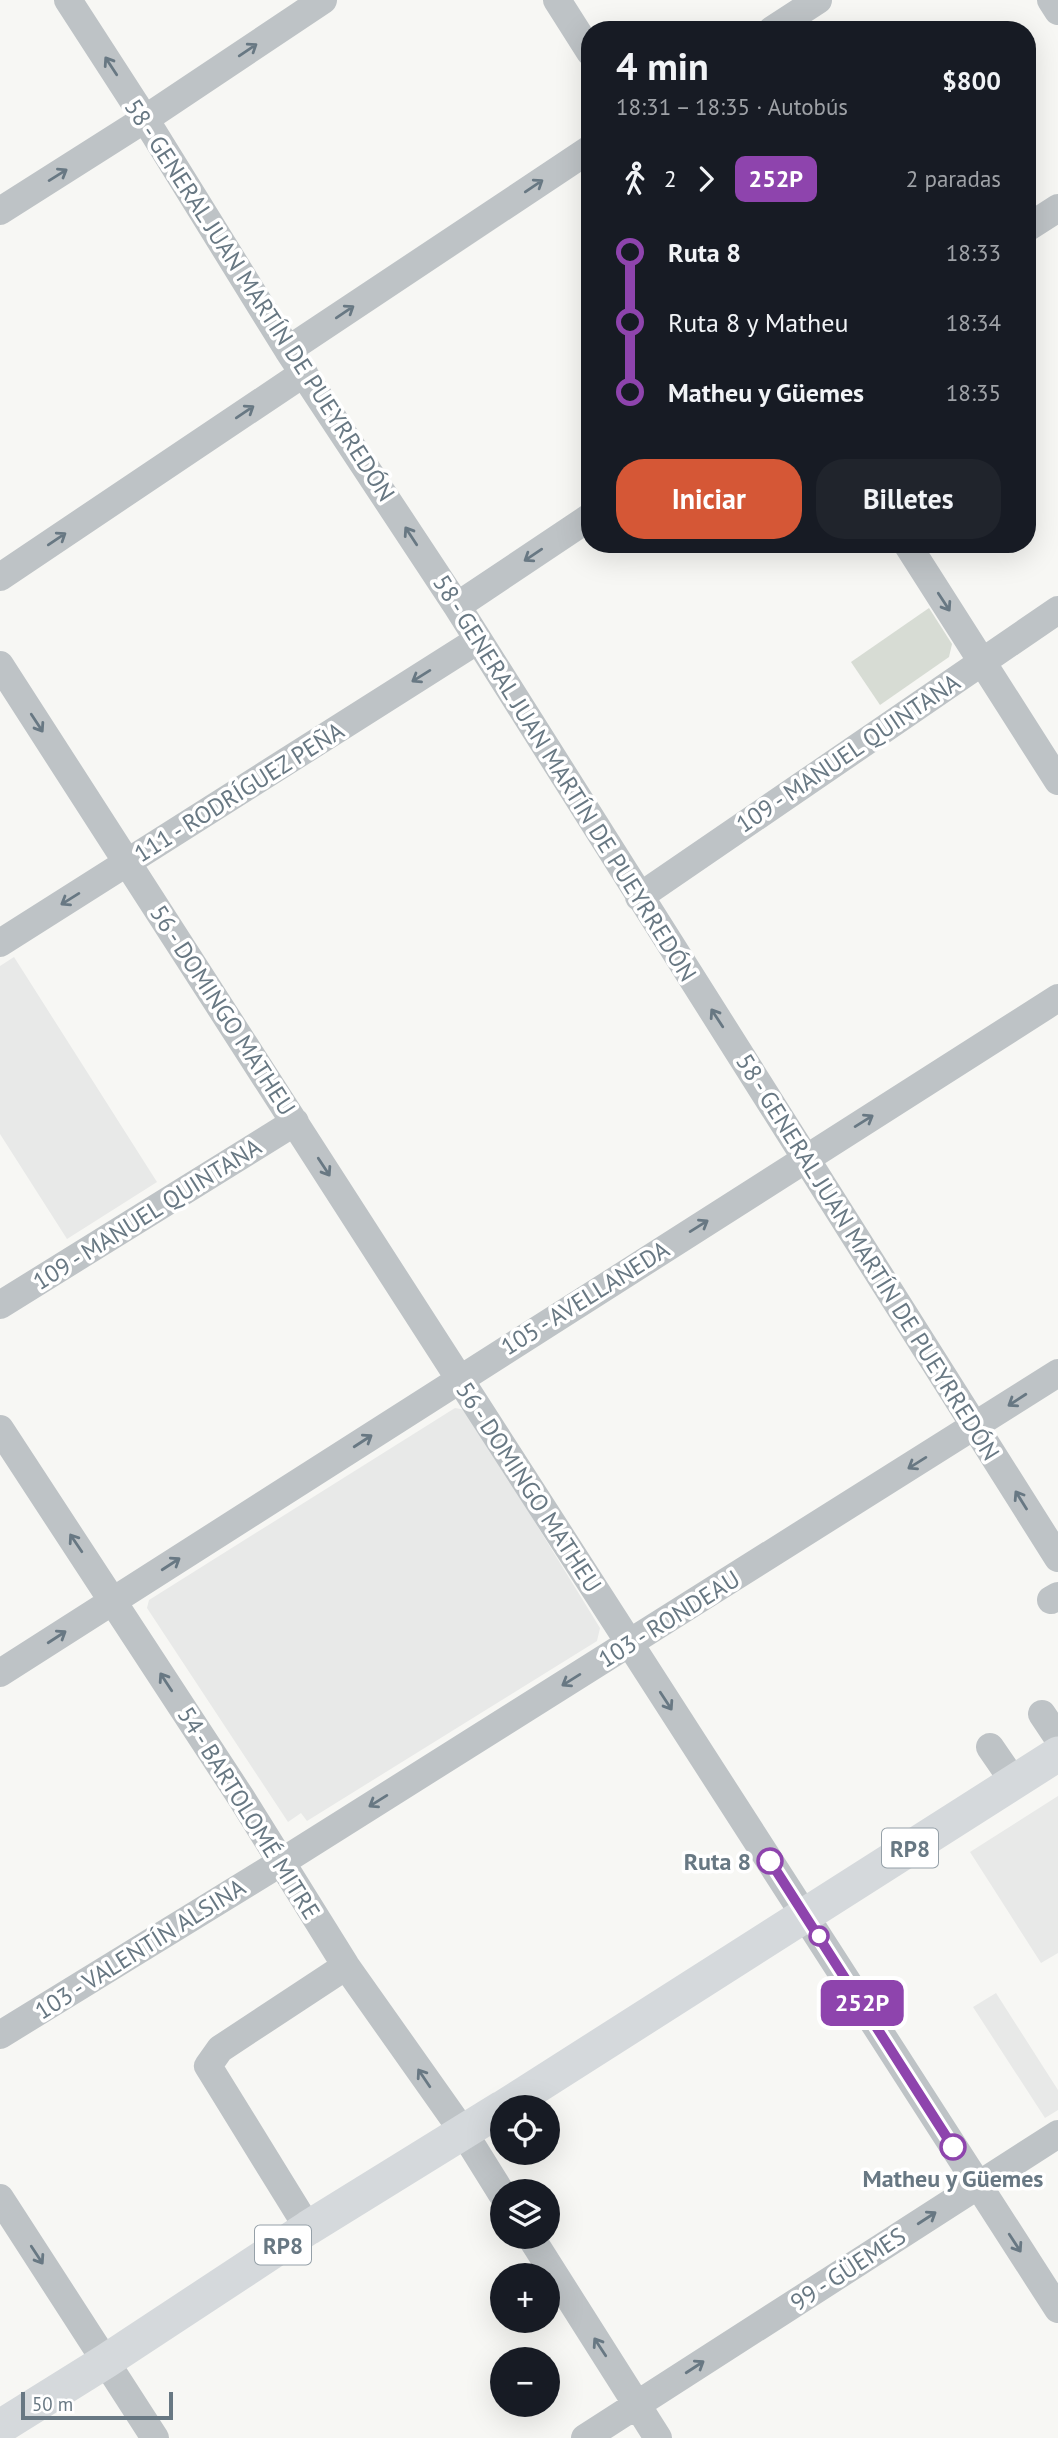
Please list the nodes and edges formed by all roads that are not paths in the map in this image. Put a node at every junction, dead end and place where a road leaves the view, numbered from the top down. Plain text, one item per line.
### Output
1 (68, 0) edge
2 (323, 0) edge
3 (557, 0) edge
4 (818, 0) edge
5 (1051, 0) edge
6 (1058, 11) edge
7 (786, 21) edge
8 (581, 38) edge
9 (145, 119) junction
10 (581, 156) edge
11 (1058, 208) edge
12 (0, 211) edge
13 (1036, 222) edge
14 (296, 362) junction
15 (581, 523) edge
16 (913, 553) edge
17 (0, 577) edge
18 (457, 606) junction
19 (1058, 610) edge
20 (478, 640) junction
21 (982, 662) junction
22 (0, 666) edge
23 (1058, 781) edge
24 (128, 863) junction
25 (639, 897) junction
26 (0, 943) edge
27 (1058, 998) edge
28 (295, 1122) junction
29 (807, 1158) junction
30 (0, 1305) edge
31 (1058, 1373) edge
32 (460, 1378) junction
33 (975, 1427) junction
34 (0, 1429) edge
35 (1058, 1558) edge
36 (113, 1600) junction
37 (628, 1644) junction
38 (0, 1673) edge
39 (1042, 1714) dead end
40 (1058, 1738) edge
41 (990, 1747) dead end
42 (1058, 1754) edge
43 (1014, 1782) junction
44 (280, 1863) junction
45 (805, 1914) junction
46 (346, 1966) junction
47 (0, 2035) edge
48 (523, 2095) edge
49 (490, 2116) edge
50 (464, 2133) junction
51 (1058, 2134) edge
52 (493, 2179) edge
53 (978, 2186) junction
54 (0, 2198) edge
55 (308, 2228) junction
56 (538, 2249) edge
57 (1058, 2309) edge
58 (106, 2361) junction
59 (638, 2404) junction
60 (0, 2427) edge
61 (155, 2438) edge
62 (585, 2438) edge
63 (658, 2438) edge

9 -> 1 street, 58 - GENERAL JUAN MARTÍN DE PUEYRREDÓN
9 -> 2 street
3 - 8 street
4 - 7 street
5 - 6 street
12 -> 9 street
9 - 14 street, 58 - GENERAL JUAN MARTÍN DE PUEYRREDÓN
14 -> 10 street
11 - 13 street
17 -> 14 street
18 -> 14 street, 58 - GENERAL JUAN MARTÍN DE PUEYRREDÓN
15 -> 18 street
16 -> 21 street
18 - 20 street, 58 - GENERAL JUAN MARTÍN DE PUEYRREDÓN
19 - 21 street, 109 - MANUEL QUINTANA
20 -> 24 street, 111 - RODRÍGUEZ PEÑA
20 - 25 street, 58 - GENERAL JUAN MARTÍN DE PUEYRREDÓN
21 - 23 street
21 - 25 street, 109 - MANUEL QUINTANA
22 -> 24 street, 56 - DOMINGO MATHEU
24 -> 26 street, 111 - RODRÍGUEZ PEÑA
24 - 28 street, 56 - DOMINGO MATHEU
29 -> 25 street, 58 - GENERAL JUAN MARTÍN DE PUEYRREDÓN
29 -> 27 street, 105 - AVELLANEDA
28 - 30 street, 109 - MANUEL QUINTANA
28 -> 32 street, 56 - DOMINGO MATHEU
32 -> 29 street, 105 - AVELLANEDA
29 - 33 street, 58 - GENERAL JUAN MARTÍN DE PUEYRREDÓN
31 -> 33 street, 103 - RONDEAU
36 -> 32 street, 105 - AVELLANEDA
32 - 37 street, 56 - DOMINGO MATHEU
35 -> 33 street, 58 - GENERAL JUAN MARTÍN DE PUEYRREDÓN
33 -> 37 street, 103 - RONDEAU
36 -> 34 street, 54 - BARTOLOMÉ MITRE
38 -> 36 street, 105 - AVELLANEDA
44 -> 36 street, 54 - BARTOLOMÉ MITRE
37 -> 44 street, 103 - RONDEAU
37 -> 45 street, 56 - DOMINGO MATHEU
39 - 40 street
41 - 43 street
42 - 43 main road, RP8
43 - 45 main road, RP8
44 - 46 street, 54 - BARTOLOMÉ MITRE
44 - 47 street, 103 - VALENTÍN ALSINA
45 - 48 main road, RP8
45 - 53 street, 56 - DOMINGO MATHEU
50 -> 46 street, 54 - BARTOLOMÉ MITRE
46 - 55 street
49 - 50 main road, RP8
50 - 52 street, 54 - BARTOLOMÉ MITRE
50 - 55 main road, RP8
51 - 53 street, 99 - GÜEMES
53 -> 57 street, 56 - DOMINGO MATHEU
59 -> 53 street, 99 - GÜEMES
54 -> 58 street
55 - 58 main road, RP8
59 -> 56 street
58 - 60 main road, RP8
58 - 61 street
59 - 62 street, 99 - GÜEMES
59 - 63 street

